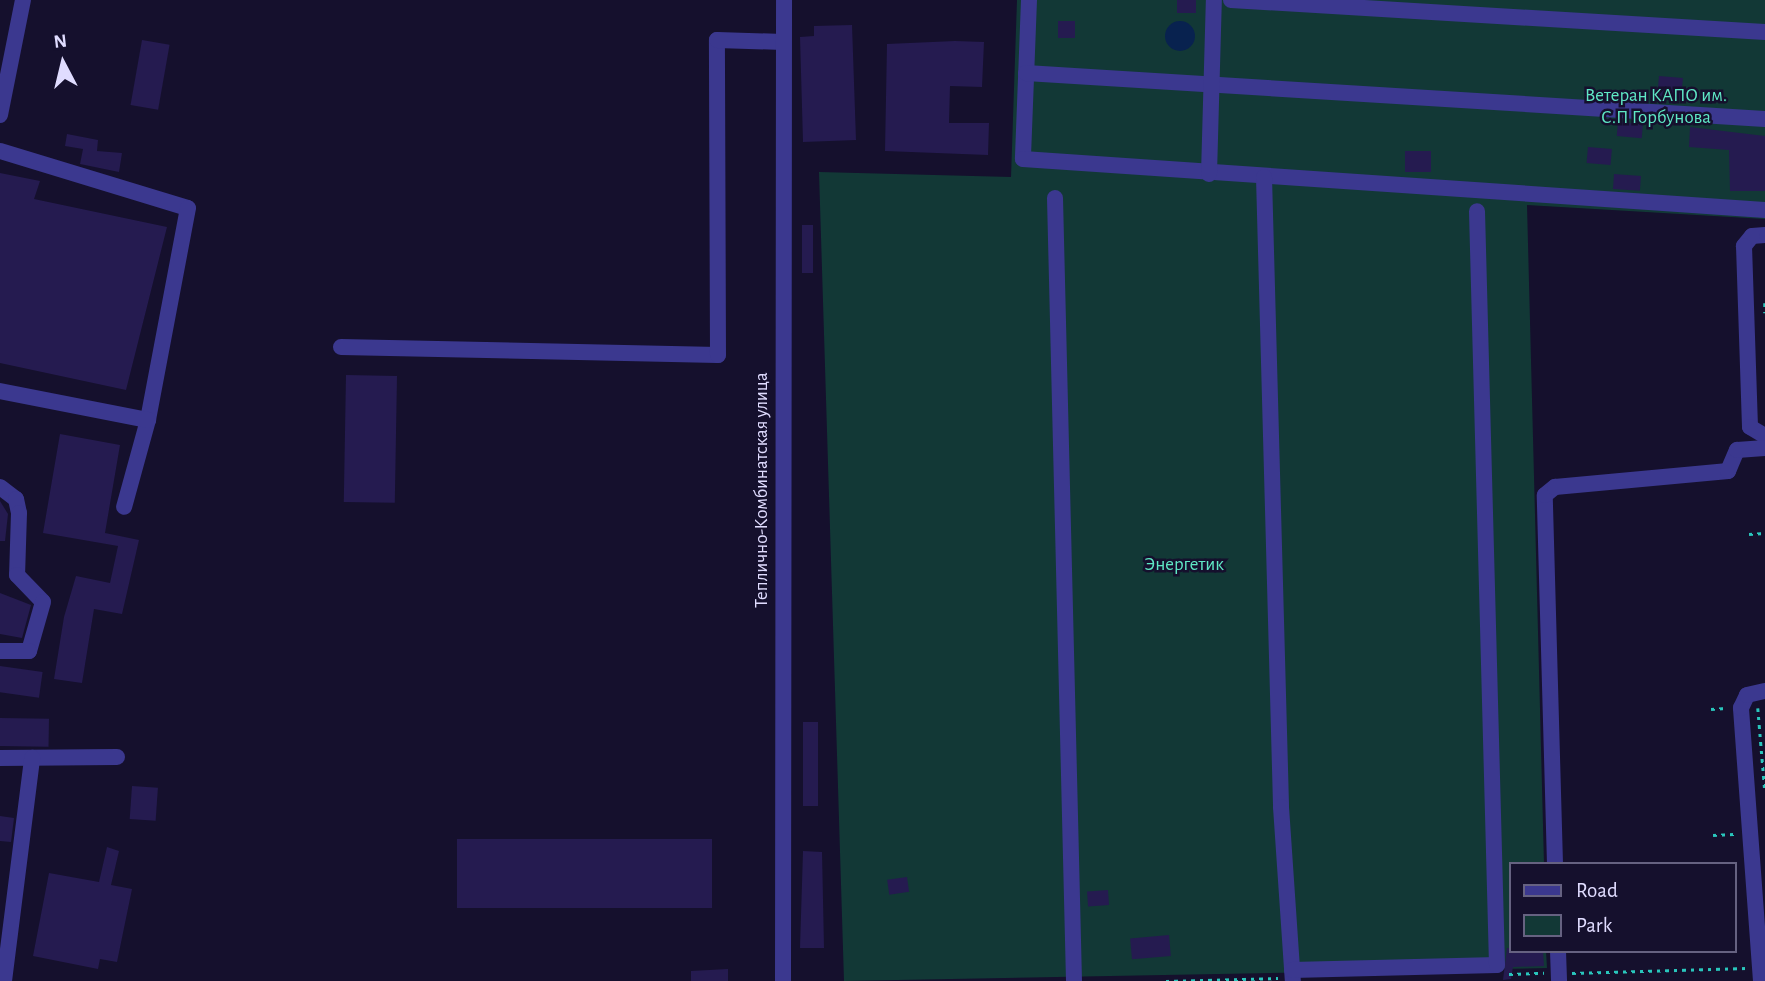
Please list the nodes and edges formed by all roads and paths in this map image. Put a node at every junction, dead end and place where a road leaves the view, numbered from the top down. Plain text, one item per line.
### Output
1 (23, 0) edge
2 (784, 0) edge
3 (1029, 0) edge
4 (1214, 0) edge
5 (1231, 0) edge
6 (1765, 32) edge
7 (783, 42) junction
8 (1026, 73) junction
9 (1211, 86) junction
10 (0, 115) edge
11 (1765, 119) edge
12 (0, 151) edge
13 (1209, 174) junction
14 (1264, 177) junction
15 (1055, 198) dead end
16 (1765, 210) edge
17 (1477, 211) dead end
18 (1765, 235) edge
19 (1765, 303) edge
20 (1765, 313) edge
21 (341, 346) dead end
22 (0, 391) edge
23 (148, 420) junction
24 (1765, 436) edge
25 (1765, 448) edge
26 (0, 487) edge
27 (124, 507) dead end
28 (1765, 533) edge
29 (1749, 534) dead end
30 (0, 652) edge
31 (1765, 691) edge
32 (1765, 705) edge
33 (117, 757) dead end
34 (0, 758) edge
35 (32, 758) junction
36 (1765, 792) edge
37 (1758, 808) edge
38 (1752, 834) junction
39 (1713, 835) dead end
40 (1555, 862) edge
41 (1764, 944) edge
42 (1558, 953) edge
43 (1293, 975) edge
44 (4, 981) edge
45 (783, 981) edge
46 (1074, 981) edge
47 (1559, 981) edge
48 (1761, 981) edge

1 - 10 street
2 - 7 street, Теплично-Комбинатская улица
3 - 8 street
4 - 9 street
5 - 6 street
7 - 21 street
7 - 45 street, Теплично-Комбинатская улица
8 - 9 street
8 - 13 street
9 - 11 street
9 - 13 street
12 - 23 street
13 - 14 street
14 - 16 street
14 - 43 street
15 - 46 street
17 - 43 street
18 - 24 street
19 - 20 path
22 - 23 street
23 - 27 street
25 - 40 street
26 - 30 street
28 - 29 path
31 - 37 street
32 - 36 path
33 - 35 street
34 - 35 street
35 - 44 street
37 - 38 street
38 - 39 path
38 - 41 street
41 - 48 street
42 - 47 street

